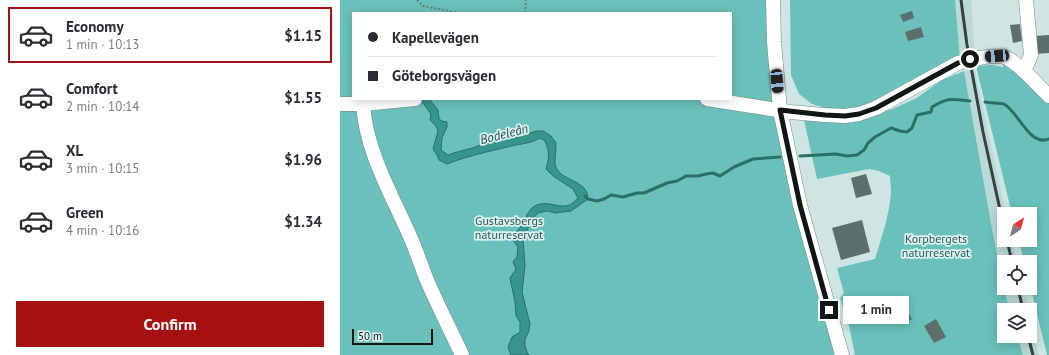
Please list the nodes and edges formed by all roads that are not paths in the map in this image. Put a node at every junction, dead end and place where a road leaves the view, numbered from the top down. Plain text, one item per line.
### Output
1 (773, 0) edge
2 (1026, 0) edge
3 (1024, 71) junction
4 (1049, 96) edge
5 (400, 100) edge
6 (714, 100) edge
7 (340, 104) edge
8 (363, 104) junction
9 (780, 110) junction
10 (462, 355) edge
11 (842, 355) edge

1 - 9 street
2 - 3 street
3 - 4 street
3 - 9 street
5 - 8 street
6 - 9 street
7 - 8 street
8 - 10 street
9 - 11 street

